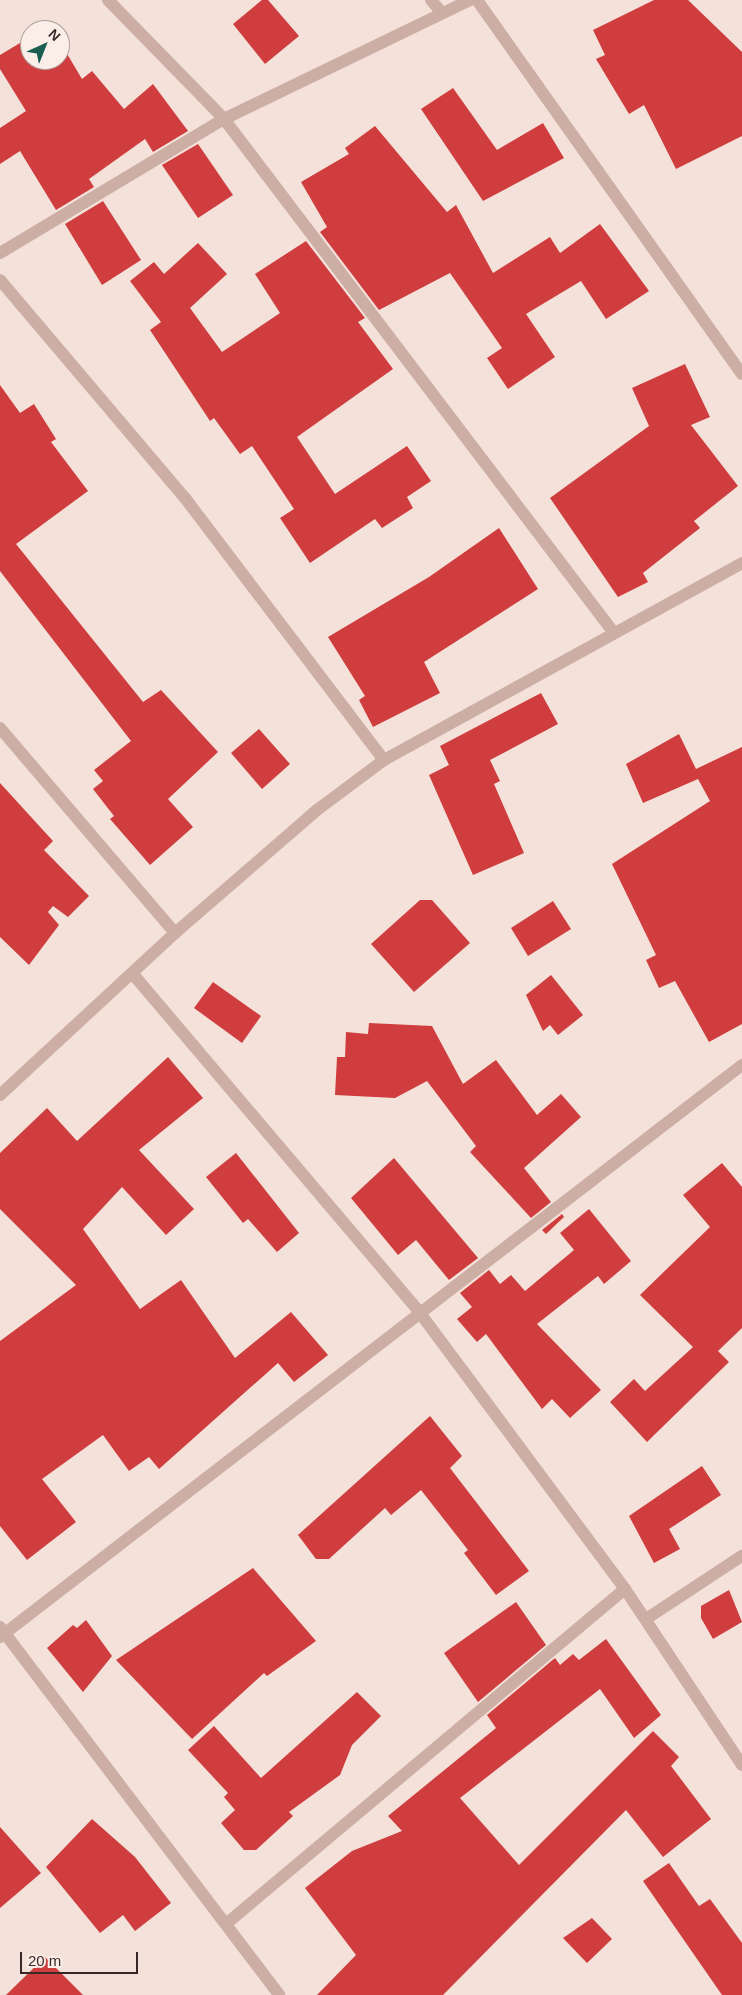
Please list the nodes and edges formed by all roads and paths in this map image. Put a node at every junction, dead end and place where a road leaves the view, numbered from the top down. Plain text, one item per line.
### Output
1 (108, 0) edge
2 (432, 0) edge
3 (470, 0) edge
4 (477, 0) edge
5 (442, 13) junction
6 (224, 119) junction
7 (0, 253) edge
8 (0, 280) edge
9 (742, 374) edge
10 (742, 563) edge
11 (614, 634) junction
12 (0, 728) edge
13 (384, 760) junction
14 (175, 933) junction
15 (132, 973) junction
16 (742, 1065) edge
17 (0, 1095) edge
18 (420, 1313) junction
19 (742, 1556) edge
20 (625, 1588) junction
21 (646, 1620) junction
22 (2, 1633) edge
23 (742, 1765) edge
24 (226, 1924) junction
25 (279, 1995) edge

1 - 6 street
2 - 5 street
3 - 5 street
4 - 9 street
5 - 6 street
6 - 7 street
6 - 11 street
8 - 13 street
10 - 11 street
11 - 13 street
12 - 14 street
13 - 14 street
14 - 15 street
15 - 17 street
15 - 18 street
16 - 18 street
18 - 20 street
18 - 22 street
19 - 21 street
20 - 21 street
20 - 24 street
21 - 23 street
22 - 24 street
24 - 25 street

